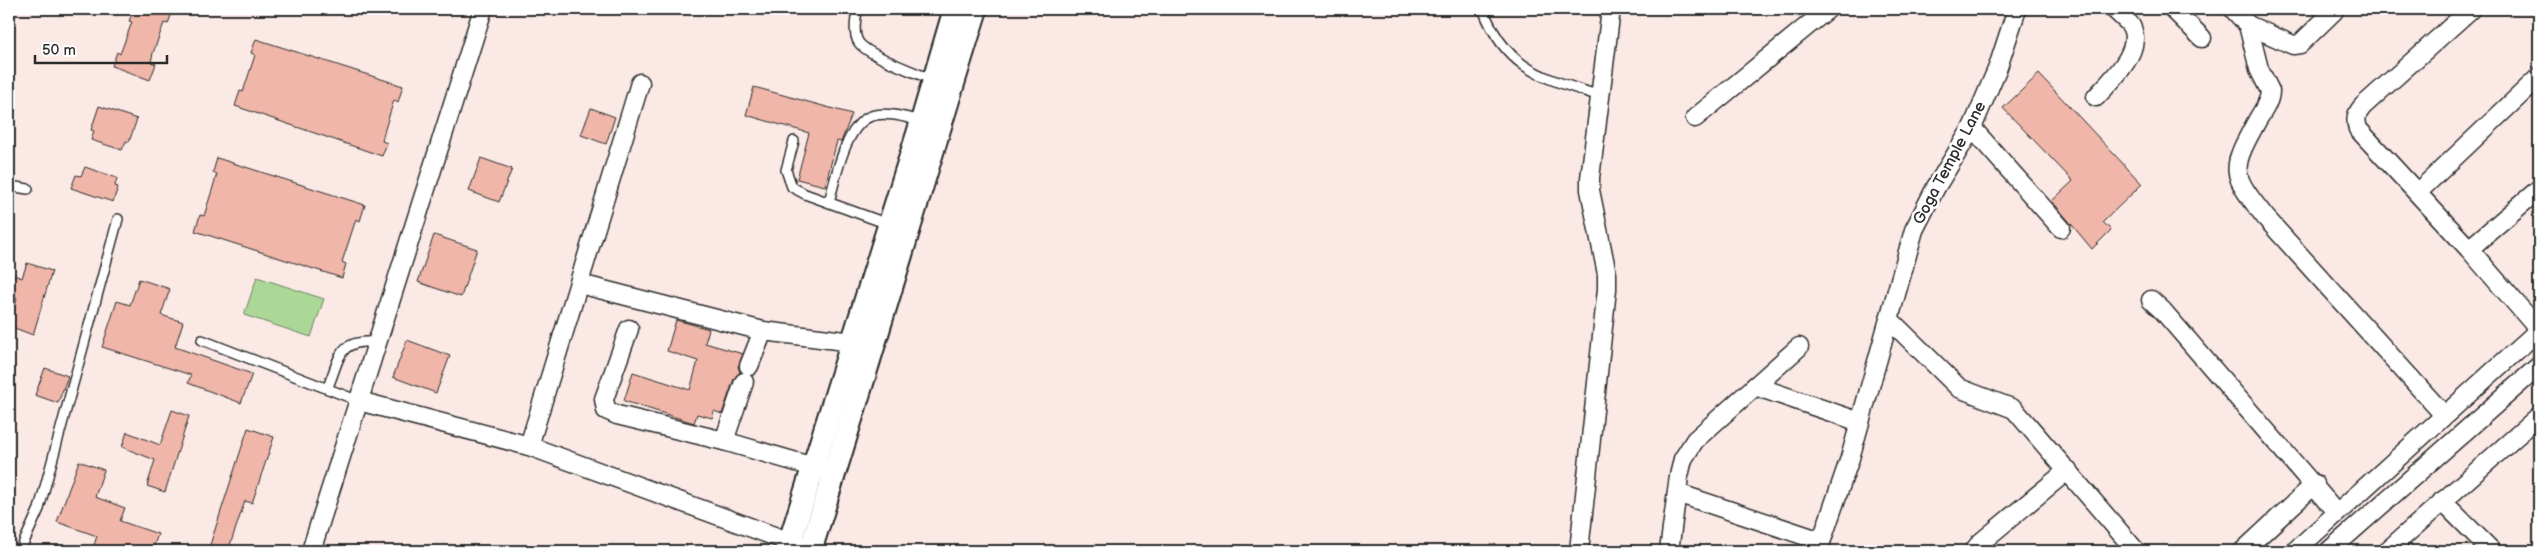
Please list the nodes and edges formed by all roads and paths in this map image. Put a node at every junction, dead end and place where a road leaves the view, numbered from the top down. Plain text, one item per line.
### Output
1 (482, 9) edge
2 (858, 9) edge
3 (955, 9) edge
4 (976, 9) edge
5 (1483, 9) edge
6 (1611, 9) edge
7 (1828, 9) edge
8 (2017, 9) edge
9 (2114, 9) edge
10 (2173, 9) edge
11 (2233, 9) edge
12 (2471, 9) edge
13 (2334, 12) dead end
14 (2248, 25) junction
15 (2202, 38) dead end
16 (2539, 77) edge
17 (934, 80) junction
18 (640, 83) dead end
19 (1600, 96) junction
20 (2096, 97) dead end
21 (1695, 118) dead end
22 (922, 121) junction
23 (1972, 128) junction
24 (794, 141) dead end
25 (9, 186) edge
26 (28, 189) dead end
27 (2539, 189) edge
28 (2418, 192) junction
29 (829, 202) junction
30 (118, 219) dead end
31 (898, 228) junction
32 (2061, 228) dead end
33 (2469, 249) junction
34 (580, 284) junction
35 (2151, 300) dead end
36 (1889, 319) junction
37 (629, 330) dead end
38 (763, 330) junction
39 (2539, 330) edge
40 (202, 340) dead end
41 (378, 342) junction
42 (853, 342) junction
43 (1799, 348) dead end
44 (2539, 366) edge
45 (1755, 386) junction
46 (328, 387) junction
47 (359, 401) junction
48 (2444, 415) junction
49 (2539, 416) edge
50 (1860, 422) junction
51 (724, 441) junction
52 (529, 446) junction
53 (815, 466) junction
54 (2068, 470) junction
55 (836, 474) junction
56 (2315, 484) junction
57 (1677, 493) junction
58 (2442, 501) junction
59 (2338, 513) junction
60 (1820, 546) edge
61 (788, 547) edge
62 (811, 550) edge
63 (20, 551) edge
64 (311, 551) edge
65 (1579, 551) edge
66 (1669, 551) edge
67 (1974, 551) edge
68 (2136, 551) edge
69 (2243, 551) edge
70 (2295, 551) edge
71 (2329, 551) edge
72 (2387, 551) edge
73 (2492, 551) edge

1 - 41 street
2 - 17 lane
3 - 17 street
4 - 31 street
5 - 19 lane
6 - 19 street
7 - 21 street
8 - 23 street, Goga Temple Lane
9 - 20 street
10 - 15 street
11 - 14 street
12 - 28 street
13 - 14 street
14 - 48 street
16 - 28 street
17 - 22 street
18 - 34 street
19 - 65 street
22 - 29 lane
22 - 31 street
23 - 32 street
23 - 36 street, Goga Temple Lane
24 - 29 lane
25 - 26 lane
27 - 33 street
28 - 33 street
29 - 31 lane
30 - 63 lane
31 - 42 street
31 - 55 street
33 - 39 street
34 - 38 street
34 - 52 street
35 - 56 street
36 - 50 street, Goga Temple Lane
36 - 54 street
37 - 51 street
38 - 42 street
38 - 51 street
39 - 48 street
40 - 46 lane
41 - 46 lane
41 - 47 street
42 - 53 street
43 - 45 street
44 - 71 street
45 - 50 street
45 - 57 street
46 - 47 lane
47 - 52 street
47 - 64 street
48 - 59 street
49 - 58 street
50 - 60 street, Goga Temple Lane
51 - 53 street
52 - 61 street
53 - 55 street
53 - 61 street
54 - 67 street
54 - 68 street
55 - 62 street
56 - 59 street
56 - 69 street
57 - 60 street
57 - 66 street
58 - 72 street
58 - 73 street
59 - 70 street
61 - 62 street

